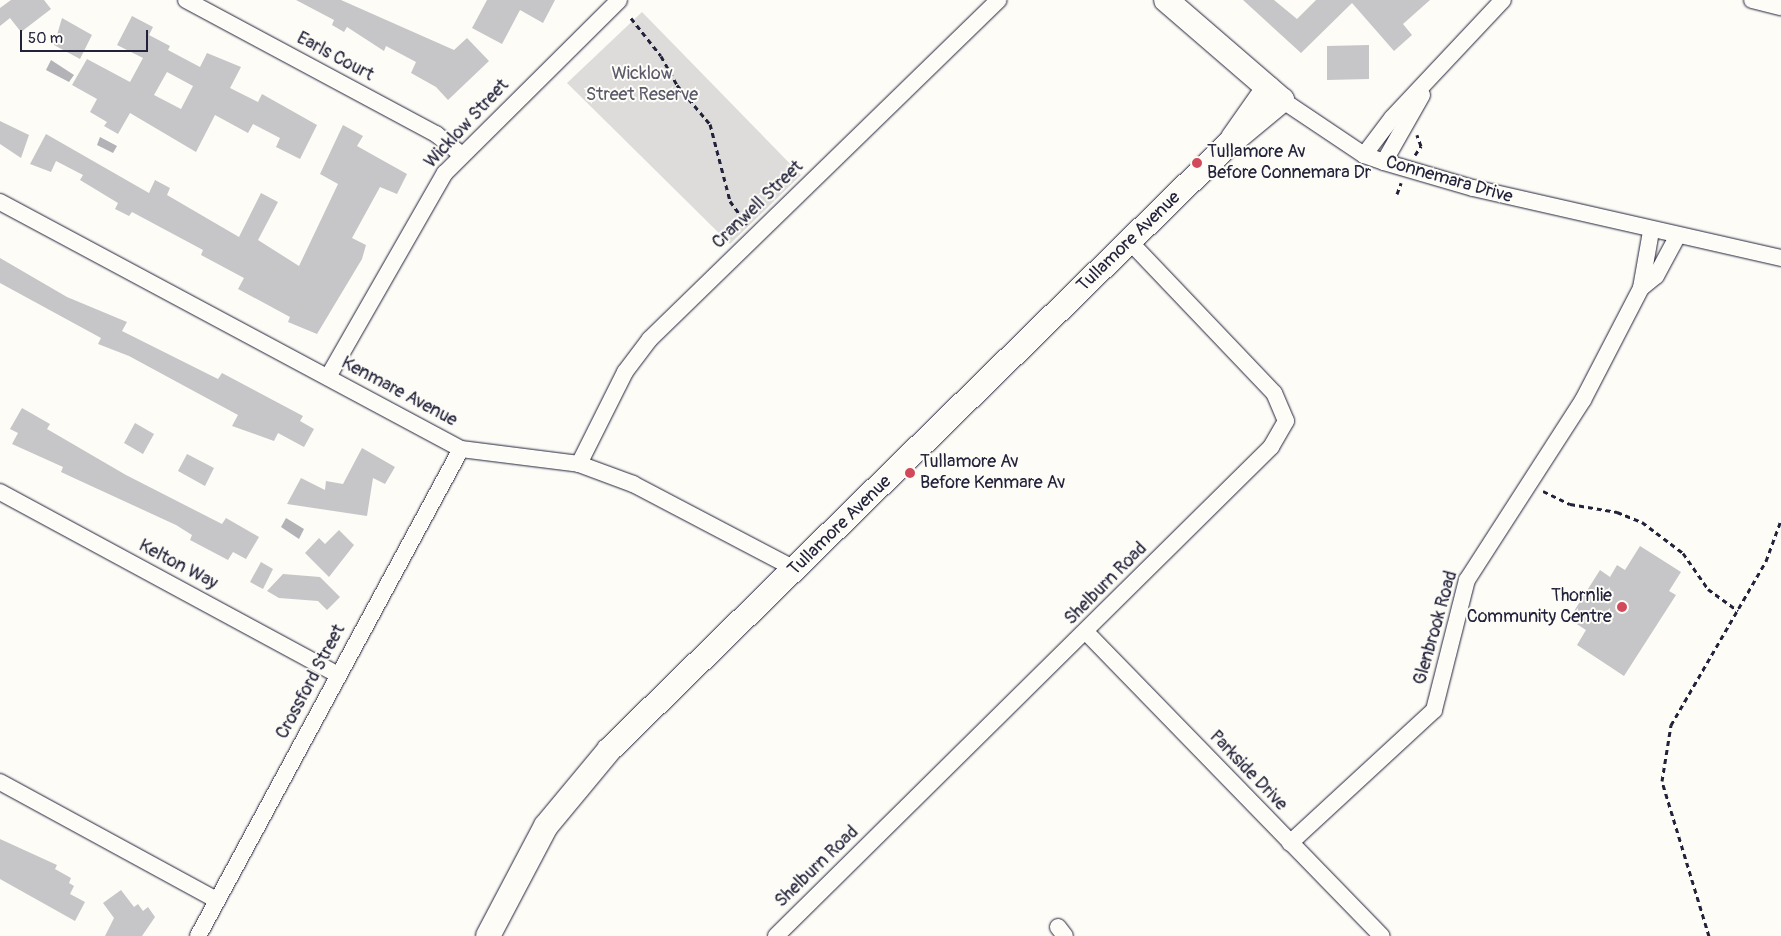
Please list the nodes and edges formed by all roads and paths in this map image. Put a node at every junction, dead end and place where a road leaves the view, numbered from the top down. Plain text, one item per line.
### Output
1 (186, 0) edge
2 (619, 0) edge
3 (998, 0) edge
4 (1166, 0) edge
5 (1503, 0) edge
6 (1752, 0) edge
7 (1781, 7) edge
8 (631, 18) dead end
9 (1430, 79) junction
10 (1275, 94) junction
11 (461, 154) junction
12 (1364, 155) junction
13 (1384, 162) junction
14 (0, 202) edge
15 (1651, 230) junction
16 (756, 234) junction
17 (1677, 237) junction
18 (1130, 242) junction
19 (1781, 258) edge
20 (1641, 288) junction
21 (328, 377) junction
22 (461, 448) junction
23 (579, 464) junction
24 (1530, 484) junction
25 (0, 492) edge
26 (1781, 520) edge
27 (795, 569) junction
28 (1738, 611) junction
29 (1086, 632) junction
30 (338, 674) junction
31 (0, 782) edge
32 (1290, 843) junction
33 (216, 900) junction
34 (198, 936) edge
35 (488, 936) edge
36 (776, 936) edge
37 (1382, 936) edge
38 (1708, 936) edge

1 - 11 street, Earls Court
2 - 11 street, Wicklow Street
3 - 16 street, Cranwell Street
4 - 10 street, Connemara Drive
5 - 9 street
6 - 7 street
8 - 16 path
9 - 12 street
9 - 13 street
10 - 12 street, Connemara Drive
10 - 18 street, Tullamore Avenue
11 - 21 street, Wicklow Street
12 - 13 street, Connemara Drive
13 - 15 street, Connemara Drive
14 - 21 street, Kenmare Avenue
15 - 17 street, Connemara Drive
15 - 20 street, Glenbrook Road
16 - 23 street, Cranwell Street
17 - 19 street, Connemara Drive
17 - 20 street, Glenbrook Road
18 - 27 street, Tullamore Avenue
18 - 29 street, Shelburn Road
20 - 24 street, Glenbrook Road
21 - 22 street, Kenmare Avenue
22 - 23 street, Kenmare Avenue
22 - 30 street, Crossford Street
23 - 27 street, Kenmare Avenue
24 - 28 path
24 - 32 street, Glenbrook Road
25 - 30 street, Kelton Way
26 - 28 path
27 - 35 street, Tullamore Avenue
28 - 38 path
29 - 32 street, Parkside Drive
29 - 36 street, Shelburn Road
30 - 33 street, Crossford Street
31 - 33 street
32 - 37 street, Parkside Drive
33 - 34 street, Crossford Street

